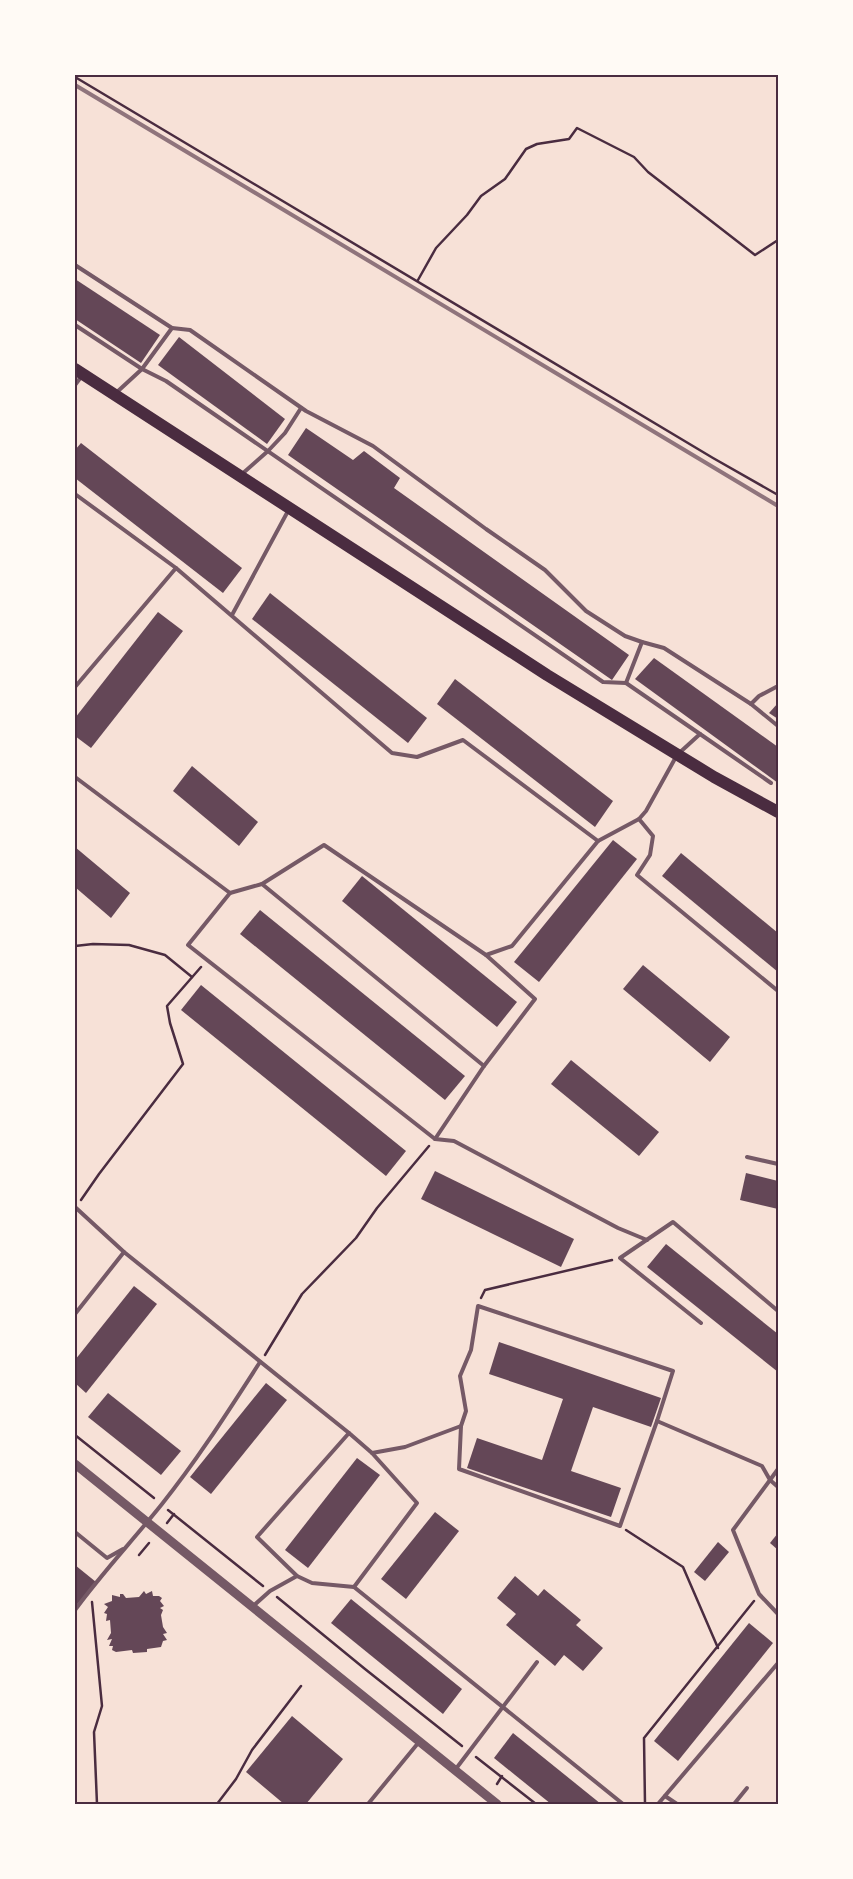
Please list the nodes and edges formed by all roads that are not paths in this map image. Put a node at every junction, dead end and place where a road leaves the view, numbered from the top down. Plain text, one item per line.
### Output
1 (75, 265) edge
2 (75, 325) edge
3 (172, 328) junction
4 (142, 370) junction
5 (78, 376) edge
6 (115, 395) junction
7 (301, 408) junction
8 (268, 451) junction
9 (240, 476) junction
10 (75, 494) edge
11 (289, 509) junction
12 (176, 568) junction
13 (232, 615) junction
14 (642, 642) junction
15 (626, 683) junction
16 (778, 686) edge
17 (75, 687) edge
18 (751, 704) junction
19 (778, 726) edge
20 (700, 734) junction
21 (677, 755) junction
22 (75, 777) edge
23 (771, 783) dead end
24 (778, 812) edge
25 (639, 819) junction
26 (598, 841) junction
27 (262, 884) junction
28 (230, 893) junction
29 (486, 955) junction
30 (778, 992) edge
31 (484, 1066) junction
32 (435, 1139) junction
33 (747, 1157) dead end
34 (778, 1164) edge
35 (76, 1207) edge
36 (647, 1240) junction
37 (124, 1252) junction
38 (778, 1310) edge
39 (75, 1314) edge
40 (701, 1323) dead end
41 (260, 1362) junction
42 (657, 1421) junction
43 (461, 1426) junction
44 (348, 1433) junction
45 (372, 1453) junction
46 (75, 1464) edge
47 (778, 1469) edge
48 (770, 1480) junction
49 (778, 1487) edge
50 (146, 1522) junction
51 (75, 1532) edge
52 (128, 1546) junction
53 (297, 1576) junction
54 (354, 1587) junction
55 (252, 1607) junction
56 (75, 1610) edge
57 (778, 1614) edge
58 (537, 1662) dead end
59 (778, 1663) edge
60 (503, 1707) junction
61 (420, 1742) junction
62 (455, 1770) junction
63 (747, 1788) dead end
64 (665, 1796) junction
65 (368, 1804) edge
66 (497, 1804) edge
67 (624, 1804) edge
68 (658, 1804) edge
69 (677, 1804) edge
70 (734, 1804) edge

1 - 3 lane
2 - 4 lane
3 - 4 lane
3 - 7 lane
4 - 6 lane
4 - 8 lane
5 - 6 main road
6 - 9 main road
7 - 8 lane
7 - 14 lane
8 - 9 lane
8 - 15 lane
9 - 11 main road
10 - 12 lane
11 - 13 lane
11 - 21 main road
12 - 13 lane
12 - 17 lane
13 - 26 lane
14 - 15 lane
14 - 18 lane
15 - 20 lane
16 - 18 lane
18 - 19 lane
20 - 21 lane
20 - 23 lane
21 - 24 main road
21 - 25 lane
22 - 28 lane
25 - 26 lane
25 - 30 lane
26 - 29 lane
27 - 28 lane
27 - 29 lane
27 - 31 lane
28 - 32 lane
29 - 31 lane
31 - 32 lane
32 - 36 lane
33 - 34 lane
35 - 37 lane
36 - 38 lane
36 - 40 lane
37 - 39 lane
37 - 41 lane
41 - 44 lane
41 - 50 lane
42 - 43 lane
42 - 43 lane
42 - 48 lane
43 - 45 lane
44 - 45 lane
44 - 53 lane
45 - 54 lane
46 - 50 street
47 - 48 lane
48 - 49 lane
48 - 57 lane
50 - 52 lane
50 - 55 street
51 - 52 lane
52 - 56 lane
53 - 54 lane
53 - 55 lane
54 - 60 lane
55 - 61 street
58 - 60 lane
59 - 64 lane
60 - 62 lane
60 - 67 lane
61 - 62 street
61 - 65 lane
62 - 66 street
63 - 70 lane
64 - 68 lane
64 - 69 lane

